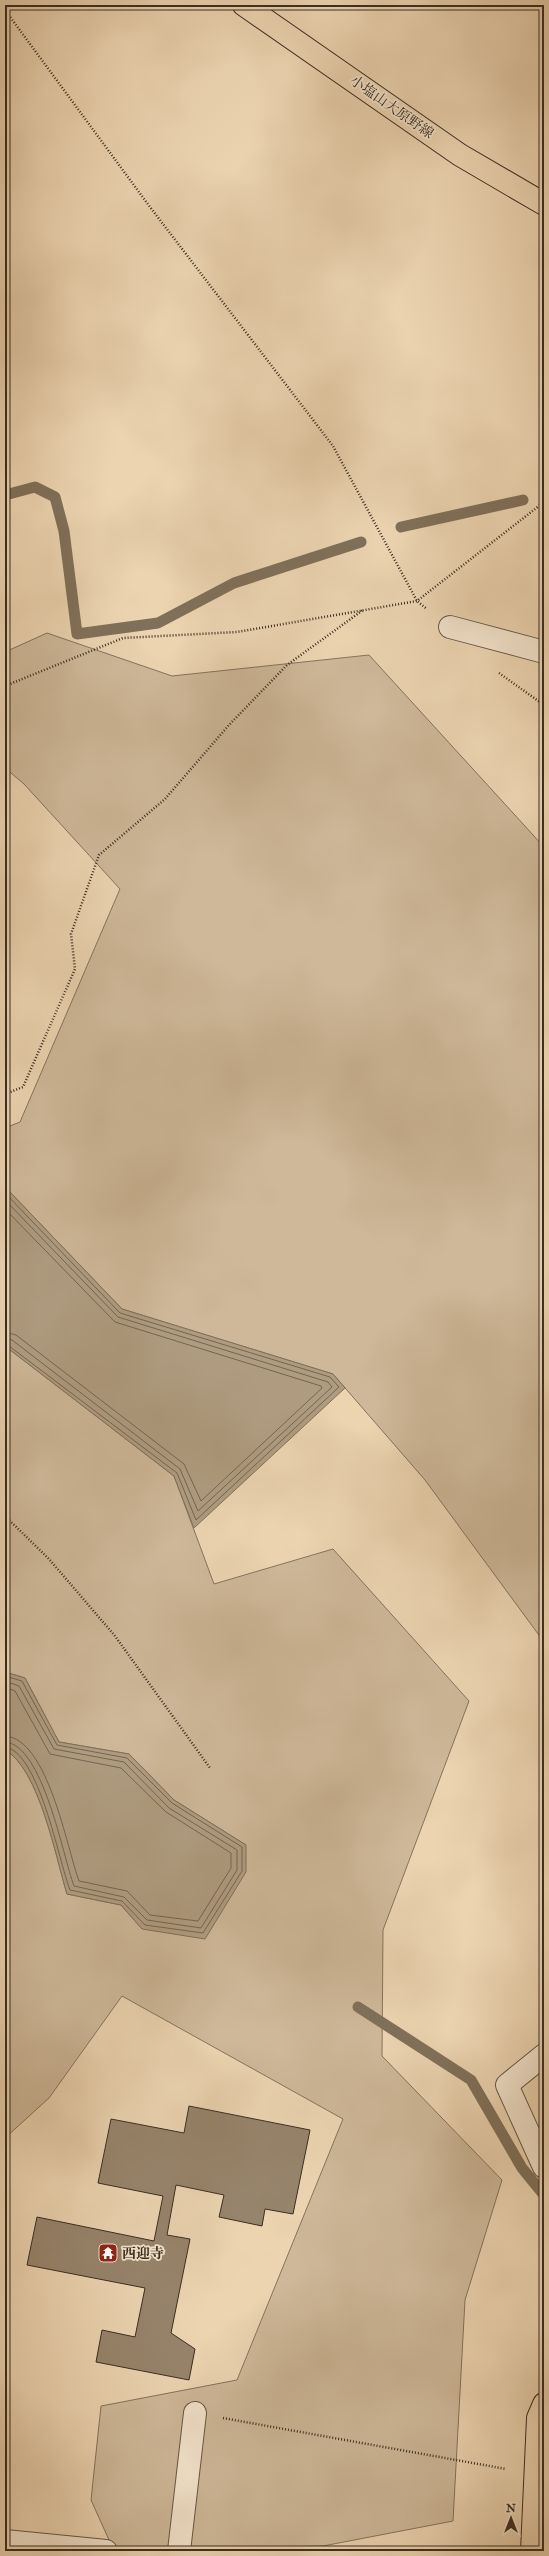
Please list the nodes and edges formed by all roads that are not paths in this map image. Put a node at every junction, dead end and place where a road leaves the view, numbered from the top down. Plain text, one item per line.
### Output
1 (244, 5) edge
2 (544, 204) edge
3 (450, 627) dead end
4 (544, 652) edge
5 (544, 2055) edge
6 (544, 2167) edge
7 (544, 2404) edge
8 (195, 2413) road end
9 (5, 2541) edge
10 (106, 2551) edge
11 (179, 2551) edge
12 (532, 2551) edge

1 - 2 main road, 小塩山大原野線
3 - 4 lane
5 - 6 lane
7 - 12 main road
8 - 11 lane
9 - 10 lane

